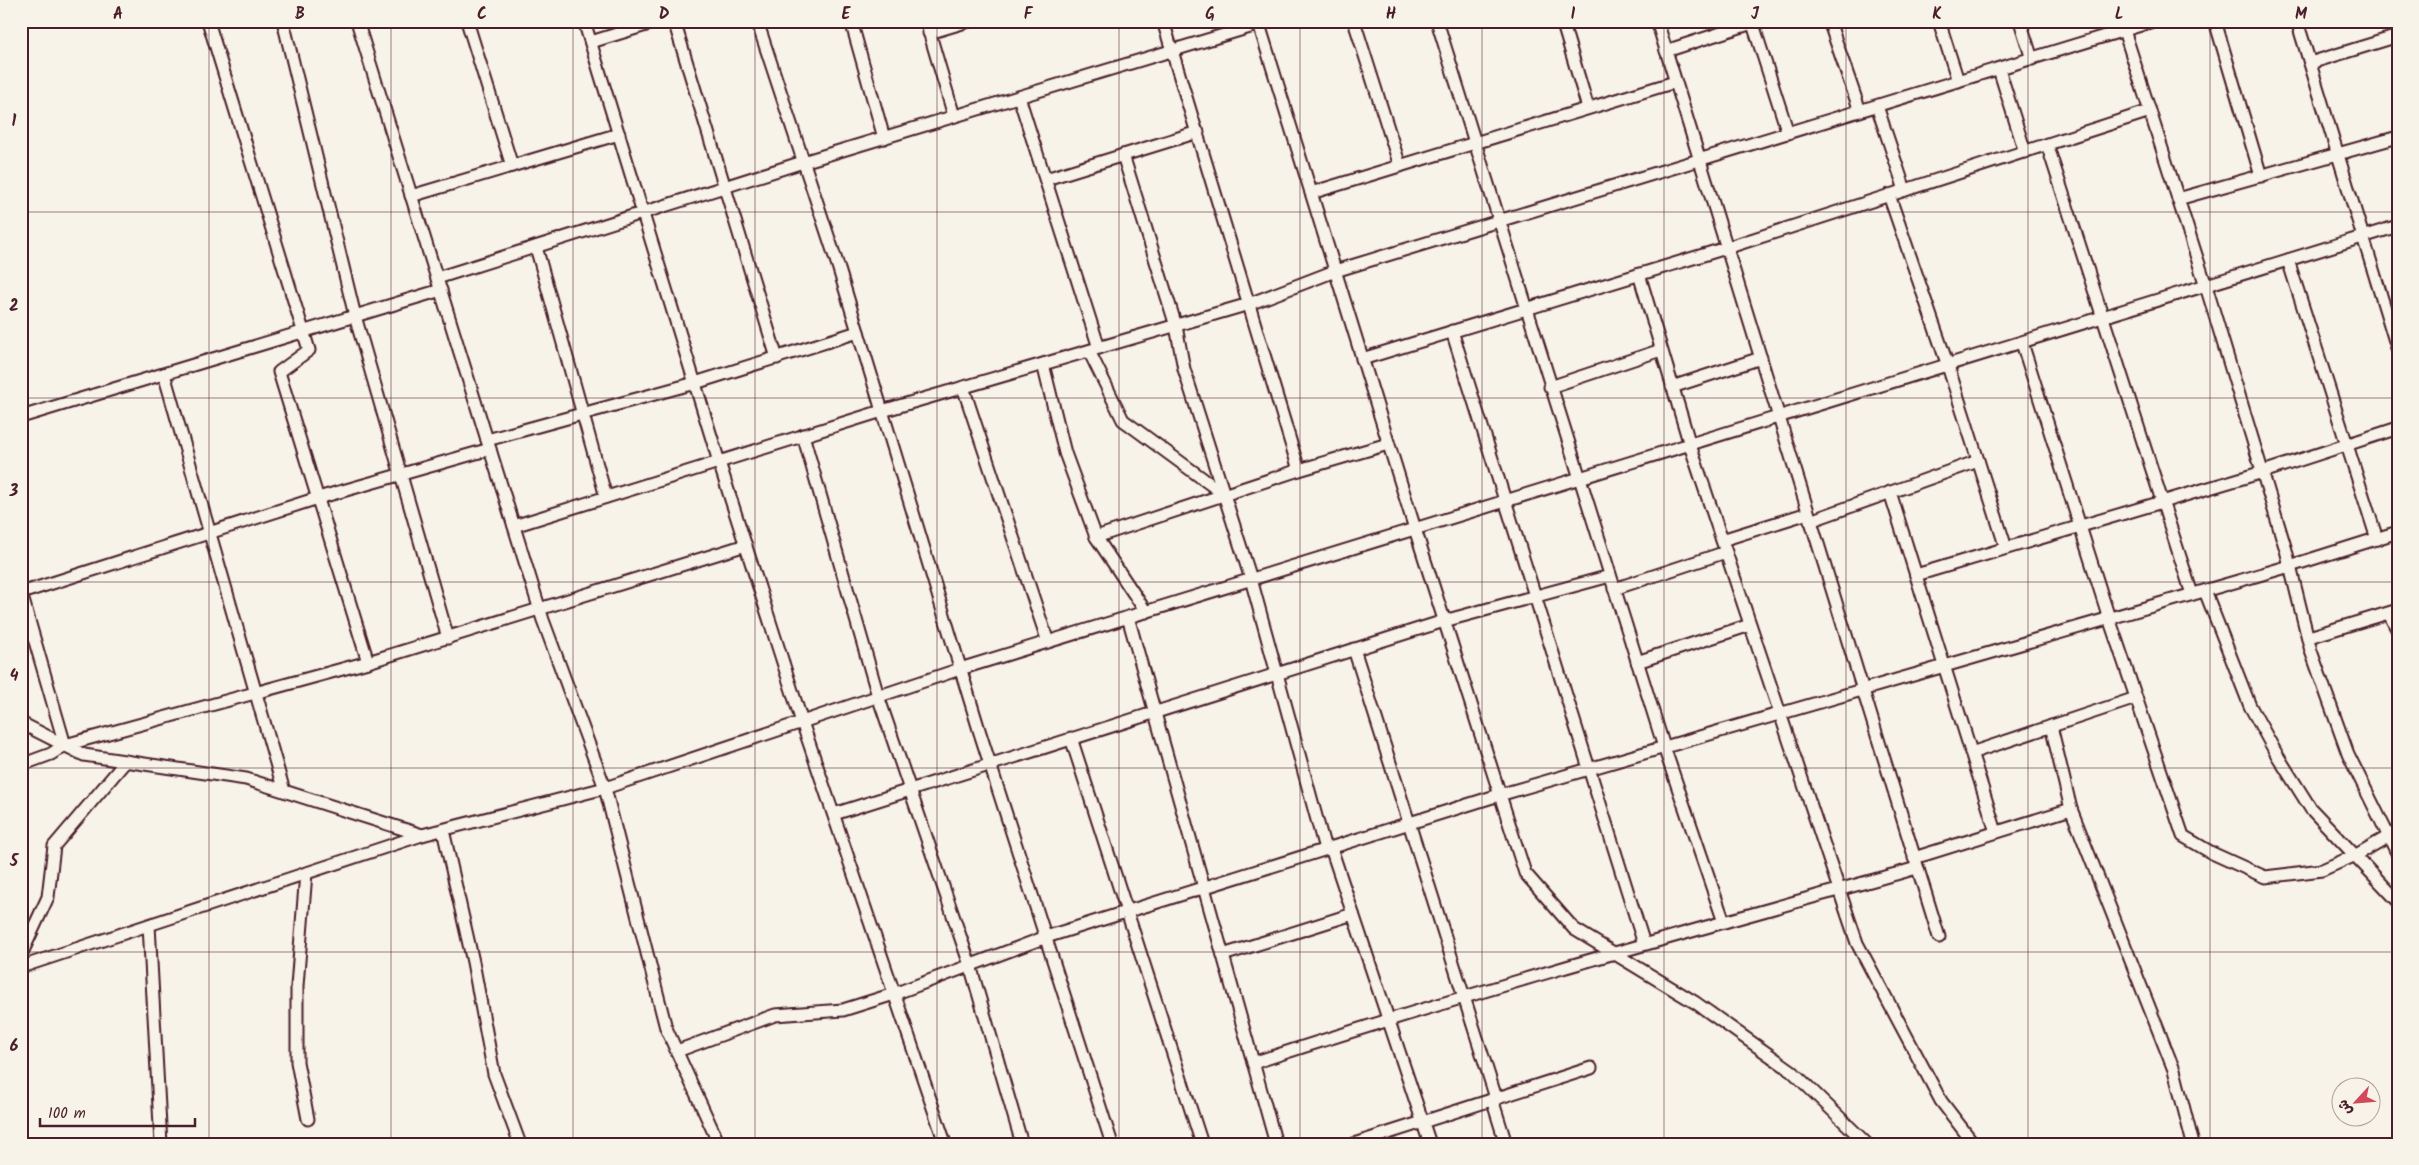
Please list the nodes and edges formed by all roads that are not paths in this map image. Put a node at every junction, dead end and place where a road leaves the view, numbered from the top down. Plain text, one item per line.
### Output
1 (208, 21) edge
2 (283, 21) edge
3 (467, 21) edge
4 (584, 21) edge
5 (659, 21) edge
6 (674, 21) edge
7 (757, 21) edge
8 (851, 21) edge
9 (926, 21) edge
10 (969, 21) edge
11 (1163, 21) edge
12 (1354, 21) edge
13 (1437, 21) edge
14 (1562, 21) edge
15 (1657, 21) edge
16 (1830, 21) edge
17 (1939, 21) edge
18 (2020, 21) edge
19 (2154, 21) edge
20 (2215, 21) edge
21 (2297, 21) edge
22 (359, 22) edge
23 (1262, 22) edge
24 (1752, 22) edge
25 (2123, 26) edge
26 (929, 33) junction
27 (2398, 36) edge
28 (591, 42) junction
29 (1172, 51) junction
30 (1666, 51) junction
31 (2032, 59) junction
32 (2310, 64) junction
33 (1999, 69) junction
34 (1675, 82) junction
35 (1958, 82) junction
36 (1019, 97) junction
37 (1877, 106) junction
38 (1588, 108) junction
39 (1860, 111) junction
40 (2150, 111) junction
41 (954, 116) junction
42 (1198, 132) junction
43 (1788, 133) junction
44 (619, 134) junction
45 (2398, 137) edge
46 (884, 138) junction
47 (1475, 142) junction
48 (2047, 144) junction
49 (2025, 152) junction
50 (2339, 154) junction
51 (1123, 155) junction
52 (1699, 160) junction
53 (803, 162) junction
54 (512, 166) junction
55 (1400, 166) junction
56 (2262, 176) junction
57 (1046, 179) junction
58 (725, 187) junction
59 (1905, 190) junction
60 (1311, 193) junction
61 (1889, 195) junction
62 (411, 196) junction
63 (2178, 200) junction
64 (643, 214) junction
65 (1499, 221) junction
66 (2398, 226) edge
67 (2365, 237) junction
68 (536, 247) junction
69 (1726, 248) junction
70 (2288, 260) junction
71 (1335, 271) junction
72 (1639, 274) junction
73 (437, 278) junction
74 (2206, 286) junction
75 (441, 290) junction
76 (1249, 304) junction
77 (1526, 308) junction
78 (355, 316) junction
79 (2102, 318) junction
80 (1176, 326) junction
81 (1452, 331) junction
82 (303, 332) junction
83 (858, 332) junction
84 (2022, 343) junction
85 (1094, 349) junction
86 (1662, 350) junction
87 (2398, 351) edge
88 (776, 358) junction
89 (1362, 358) junction
90 (1760, 358) junction
91 (1043, 364) junction
92 (1948, 366) junction
93 (164, 374) junction
94 (695, 383) junction
95 (963, 387) junction
96 (1550, 387) junction
97 (1672, 387) junction
98 (882, 411) junction
99 (583, 414) junction
100 (21, 418) edge
101 (1779, 418) junction
102 (2398, 428) edge
103 (803, 436) junction
104 (489, 444) junction
105 (1388, 444) junction
106 (2347, 444) junction
107 (1690, 445) junction
108 (1978, 461) junction
109 (719, 462) junction
110 (1299, 470) junction
111 (2263, 472) junction
112 (401, 474) junction
113 (1579, 479) junction
114 (1890, 492) junction
115 (1225, 494) junction
116 (606, 497) junction
117 (318, 498) junction
118 (1504, 502) junction
119 (2162, 502) junction
120 (1809, 517) junction
121 (514, 526) junction
122 (2080, 526) junction
123 (1414, 529) junction
124 (2398, 532) edge
125 (210, 533) junction
126 (1096, 537) junction
127 (2377, 539) junction
128 (1722, 540) junction
129 (746, 545) junction
130 (2006, 548) junction
131 (1726, 552) junction
132 (2290, 566) junction
133 (1916, 575) junction
134 (1610, 576) junction
135 (1251, 579) junction
136 (1614, 590) junction
137 (2205, 590) junction
138 (21, 593) edge
139 (2192, 594) junction
140 (1534, 596) junction
141 (540, 610) junction
142 (1146, 612) junction
143 (2393, 612) edge
144 (1128, 617) junction
145 (2109, 618) junction
146 (1444, 621) junction
147 (1750, 625) junction
148 (2398, 631) edge
149 (2309, 637) junction
150 (448, 638) junction
151 (1048, 642) junction
152 (1354, 649) junction
153 (368, 662) junction
154 (1637, 662) junction
155 (1944, 666) junction
156 (960, 669) junction
157 (1277, 673) junction
158 (1861, 690) junction
159 (256, 693) junction
160 (878, 696) junction
161 (2136, 698) junction
162 (1154, 711) junction
163 (1780, 714) junction
164 (802, 722) junction
165 (21, 723) edge
166 (2051, 726) junction
167 (1071, 738) junction
168 (65, 745) junction
169 (1664, 747) junction
170 (1971, 753) junction
171 (126, 761) junction
172 (990, 763) junction
173 (21, 765) edge
174 (1590, 768) junction
175 (605, 788) junction
176 (910, 790) junction
177 (284, 791) junction
178 (1499, 795) junction
179 (2071, 809) junction
180 (834, 814) junction
181 (1410, 823) junction
182 (443, 830) junction
183 (1996, 832) junction
184 (2393, 833) edge
185 (422, 835) junction
186 (1328, 848) junction
187 (2356, 855) junction
188 (2398, 855) edge
189 (1916, 863) junction
190 (306, 873) junction
191 (1204, 887) junction
192 (1839, 890) junction
193 (2398, 901) edge
194 (1127, 912) junction
195 (1353, 914) junction
196 (1724, 922) junction
197 (149, 925) junction
198 (1046, 937) junction
199 (1939, 937) dead end
200 (1644, 944) junction
201 (1613, 952) junction
202 (21, 955) edge
203 (1223, 955) junction
204 (970, 965) junction
205 (21, 967) edge
206 (894, 994) junction
207 (1464, 996) junction
208 (1388, 1018) junction
209 (677, 1051) junction
210 (1253, 1063) junction
211 (1591, 1068) dead end
212 (1494, 1099) junction
213 (308, 1119) dead end
214 (1423, 1122) junction
215 (944, 1140) dead end
216 (161, 1144) edge
217 (520, 1144) edge
218 (719, 1144) edge
219 (1022, 1144) edge
220 (1112, 1144) edge
221 (1202, 1144) edge
222 (1276, 1144) edge
223 (1354, 1144) edge
224 (1430, 1144) edge
225 (1506, 1144) edge
226 (1867, 1144) edge
227 (1974, 1144) edge
228 (2193, 1144) edge

1 - 82 street
2 - 78 street
3 - 54 street
4 - 28 street
5 - 28 street
6 - 58 street
7 - 53 street
8 - 46 street
9 - 26 street
10 - 26 street
11 - 29 street
12 - 55 street
13 - 47 street
14 - 38 street
15 - 30 street
16 - 39 street
17 - 35 street
18 - 31 street
19 - 25 street
20 - 56 street
21 - 32 street
22 - 62 street
23 - 29 street
23 - 60 street
24 - 30 street
24 - 43 street
25 - 31 street
25 - 40 street
26 - 41 street
27 - 32 street
28 - 44 street
29 - 36 street
29 - 42 street
30 - 34 street
31 - 33 street
32 - 50 street
33 - 35 street
33 - 49 street
34 - 38 street
34 - 52 street
35 - 37 street
36 - 41 street
36 - 57 street
37 - 39 street
37 - 59 street
38 - 47 street
39 - 43 street
40 - 48 street
40 - 63 street
41 - 46 street
42 - 51 street
42 - 76 street
43 - 52 street
44 - 54 street
44 - 64 street
45 - 50 street
46 - 53 street
47 - 55 street
47 - 65 street
48 - 49 street
48 - 79 street
49 - 59 street
50 - 56 street
50 - 67 street
51 - 57 street
51 - 80 street
52 - 65 street
52 - 69 street
53 - 58 street
53 - 83 street
54 - 62 street
55 - 60 street
56 - 63 street
57 - 85 street
58 - 64 street
58 - 88 street
59 - 61 street
60 - 71 street
61 - 69 street
61 - 92 street
62 - 73 street
63 - 74 street
64 - 68 street
64 - 94 street
65 - 71 street
65 - 77 street
66 - 67 street
67 - 70 street
67 - 87 street
68 - 73 street
68 - 99 street
69 - 72 street
69 - 90 street
70 - 74 street
70 - 106 street
71 - 76 street
71 - 89 street
72 - 77 street
72 - 86 street
73 - 75 street
74 - 79 street
74 - 111 street
75 - 78 street
75 - 104 street
76 - 80 street
76 - 110 street
77 - 81 street
77 - 96 street
78 - 82 street
78 - 112 street
79 - 84 street
79 - 119 street
80 - 85 street
80 - 115 street
81 - 89 street
81 - 118 street
82 - 93 street
82 - 117 street
83 - 88 street
83 - 98 street
84 - 92 street
84 - 122 street
85 - 91 street
85 - 115 street
86 - 96 street
86 - 97 street
88 - 94 street
89 - 105 street
90 - 97 street
90 - 101 street
91 - 95 street
91 - 126 street
92 - 101 street
92 - 108 street
93 - 100 street
93 - 125 street
94 - 99 street
94 - 109 street
95 - 98 street
95 - 151 street
96 - 113 street
97 - 107 street
98 - 103 street
98 - 156 street
99 - 104 street
99 - 116 street
101 - 107 street
101 - 120 street
102 - 106 street
103 - 109 street
103 - 160 street
104 - 112 street
104 - 121 street
105 - 110 street
105 - 123 street
106 - 111 street
106 - 127 street
107 - 113 street
107 - 128 street
108 - 114 street
108 - 130 street
109 - 116 street
109 - 129 street
110 - 115 street
111 - 119 street
111 - 132 street
112 - 117 street
112 - 150 street
113 - 118 street
113 - 134 street
114 - 120 street
114 - 133 street
115 - 126 street
115 - 135 street
116 - 121 street
117 - 125 street
117 - 153 street
118 - 123 street
118 - 140 street
119 - 122 street
119 - 139 street
120 - 128 street
120 - 158 street
121 - 141 street
122 - 130 street
122 - 145 street
123 - 135 street
123 - 146 street
124 - 127 street
125 - 138 street
125 - 159 street
126 - 142 street
127 - 132 street
128 - 131 street
129 - 141 street
129 - 164 street
130 - 133 street
131 - 136 street
131 - 147 street
132 - 137 street
132 - 149 street
133 - 155 street
134 - 136 street
134 - 140 street
135 - 142 street
135 - 157 street
136 - 154 street
137 - 139 street
137 - 187 street
138 - 168 street
139 - 145 street
140 - 146 street
140 - 174 street
141 - 150 street
141 - 175 street
142 - 144 street
143 - 148 street
143 - 149 street
144 - 151 street
144 - 162 street
145 - 155 street
145 - 161 street
146 - 152 street
146 - 178 street
147 - 154 street
147 - 163 street
149 - 184 street
150 - 153 street
151 - 156 street
152 - 157 street
152 - 181 street
153 - 159 street
154 - 169 street
155 - 158 street
155 - 170 street
156 - 160 street
156 - 172 street
157 - 162 street
157 - 186 street
158 - 163 street
158 - 189 street
159 - 168 street
159 - 177 street
160 - 164 street
160 - 176 street
161 - 166 street
161 - 187 street
162 - 167 street
162 - 191 street
163 - 169 street
163 - 192 street
164 - 175 street
164 - 180 street
165 - 168 street
166 - 170 street
166 - 179 street
167 - 172 street
167 - 194 street
168 - 171 street
168 - 173 street
169 - 174 street
169 - 196 street
170 - 183 street
171 - 177 street
171 - 202 street
172 - 176 street
172 - 198 street
174 - 178 street
174 - 200 street
175 - 182 street
175 - 209 street
176 - 180 street
176 - 204 street
177 - 185 street
178 - 181 street
178 - 201 street
179 - 183 street
179 - 228 street
180 - 206 street
181 - 186 street
181 - 207 street
182 - 185 street
182 - 217 street
183 - 189 street
184 - 187 street
184 - 188 street
185 - 190 street
186 - 191 street
186 - 195 street
187 - 193 street
189 - 192 street
189 - 199 street
190 - 197 street
190 - 213 street
191 - 194 street
191 - 203 street
192 - 196 street
192 - 227 street
194 - 198 street
194 - 221 street
195 - 203 street
195 - 208 street
196 - 200 street
197 - 205 street
197 - 216 street
198 - 204 street
198 - 220 street
200 - 201 street
201 - 207 street
201 - 226 street
203 - 210 street
204 - 206 street
204 - 219 street
206 - 209 street
206 - 215 street
207 - 208 street
207 - 212 street
208 - 210 street
208 - 214 street
209 - 218 street
210 - 222 street
211 - 212 street
212 - 214 street
212 - 225 street
214 - 223 street
214 - 224 street

